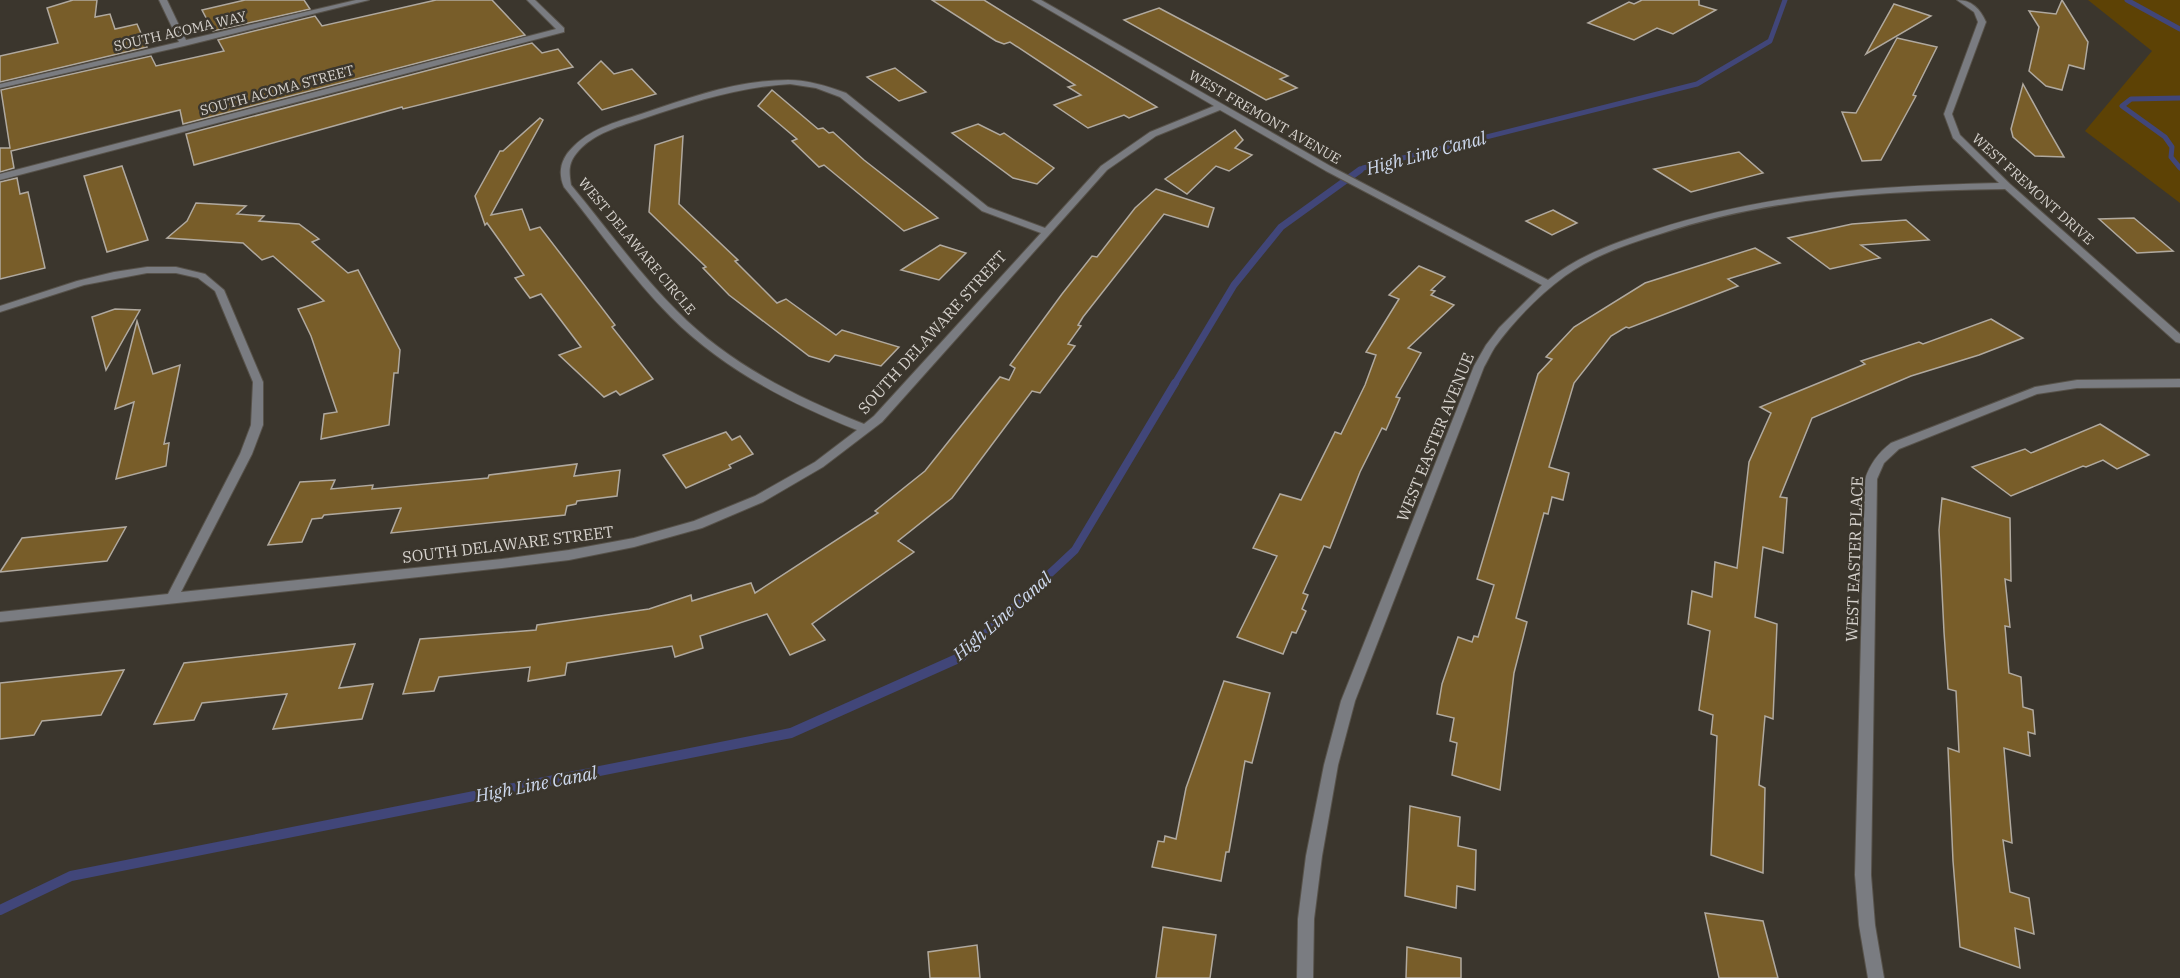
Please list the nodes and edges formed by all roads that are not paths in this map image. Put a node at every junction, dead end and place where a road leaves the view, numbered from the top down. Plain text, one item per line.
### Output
1 (163, 0) edge
2 (365, 0) edge
3 (531, 0) edge
4 (1036, 0) edge
5 (1961, 0) edge
6 (184, 44) junction
7 (0, 86) edge
8 (1220, 107) junction
9 (0, 177) edge
10 (2007, 186) junction
11 (1045, 231) junction
12 (1548, 284) junction
13 (0, 309) edge
14 (2180, 340) edge
15 (2180, 382) edge
16 (867, 429) junction
17 (172, 598) junction
18 (0, 617) edge
19 (1305, 978) edge
20 (1876, 978) edge

1 - 6 street
2 - 6 street, SOUTH ACOMA WAY
3 - 9 street, SOUTH ACOMA STREET
4 - 8 street, WEST FREMONT AVENUE
5 - 10 street, WEST FREMONT DRIVE
6 - 7 street, SOUTH ACOMA WAY
8 - 11 street, SOUTH DELAWARE STREET
8 - 12 street, WEST FREMONT AVENUE
10 - 12 street, WEST EASTER AVENUE
10 - 14 street, WEST FREMONT DRIVE
11 - 16 street, SOUTH DELAWARE STREET
11 - 16 street, WEST DELAWARE CIRCLE
12 - 19 street, WEST EASTER AVENUE
13 - 17 street
15 - 20 street, WEST EASTER PLACE
16 - 17 street, SOUTH DELAWARE STREET
17 - 18 street, SOUTH DELAWARE STREET

